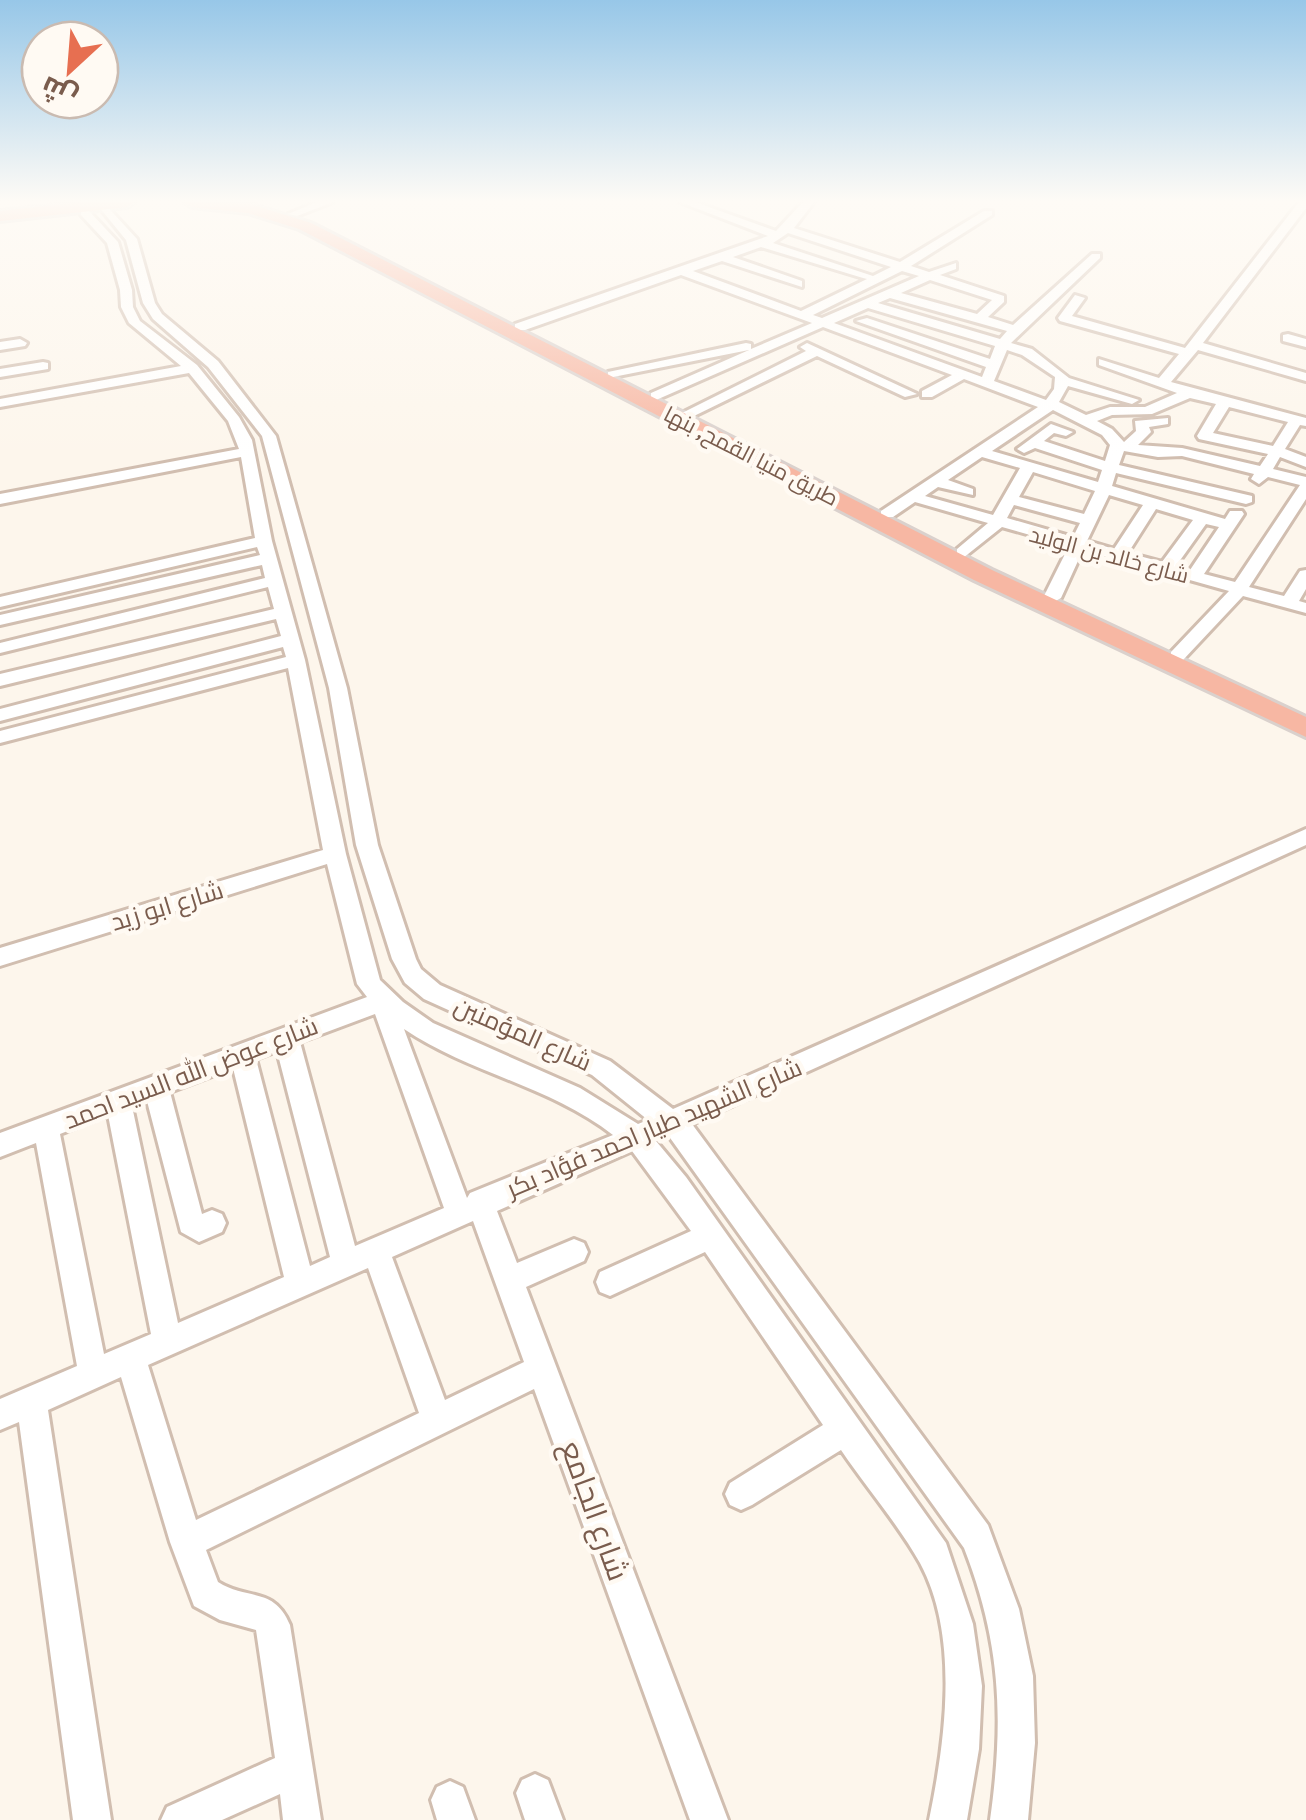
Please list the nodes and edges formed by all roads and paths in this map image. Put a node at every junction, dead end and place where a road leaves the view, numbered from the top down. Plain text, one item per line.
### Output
1 (125, 287) edge
2 (144, 287) edge
3 (432, 287) edge
4 (437, 287) edge
5 (636, 287) edge
6 (726, 287) edge
7 (742, 287) edge
8 (792, 287) edge
9 (801, 287) edge
10 (845, 287) edge
11 (858, 287) edge
12 (895, 287) edge
13 (905, 287) edge
14 (963, 287) edge
15 (1063, 287) edge
16 (1240, 287) edge
17 (900, 289) junction
18 (735, 290) junction
19 (854, 290) junction
20 (1079, 298) dead end
21 (833, 300) junction
22 (764, 301) junction
23 (869, 304) junction
24 (990, 308) junction
25 (802, 314) junction
26 (844, 315) junction
27 (979, 319) junction
28 (1028, 319) junction
29 (826, 323) junction
30 (520, 327) junction
31 (1015, 330) junction
32 (1288, 338) dead end
33 (20, 343) dead end
34 (1306, 343) edge
35 (1196, 344) junction
36 (1002, 345) junction
37 (0, 346) edge
38 (771, 347) junction
39 (1104, 362) dead end
40 (1306, 362) edge
41 (994, 365) junction
42 (43, 366) dead end
43 (192, 368) junction
44 (0, 373) edge
45 (1133, 373) junction
46 (613, 374) junction
47 (964, 374) junction
48 (1306, 376) edge
49 (1062, 380) junction
50 (987, 382) junction
51 (1162, 383) junction
52 (1116, 387) dead end
53 (1190, 393) junction
54 (910, 394) dead end
55 (927, 394) dead end
56 (656, 396) junction
57 (1132, 400) dead end
58 (0, 402) edge
59 (1224, 403) junction
60 (1050, 404) junction
61 (689, 414) junction
62 (1301, 420) edge
63 (1084, 421) junction
64 (1163, 422) dead end
65 (1066, 432) dead end
66 (1209, 434) junction
67 (1032, 442) junction
68 (1279, 448) junction
69 (246, 452) junction
70 (981, 452) junction
71 (1119, 453) junction
72 (1010, 461) junction
73 (1200, 461) junction
74 (1306, 462) edge
75 (1028, 467) junction
76 (1261, 476) junction
77 (937, 482) junction
78 (1188, 484) junction
79 (1306, 484) edge
80 (1103, 491) junction
81 (967, 492) dead end
82 (913, 498) junction
83 (1009, 499) junction
84 (1246, 499) junction
85 (0, 500) edge
86 (1150, 504) junction
87 (1170, 509) junction
88 (887, 514) junction
89 (1202, 518) junction
90 (1089, 520) junction
91 (996, 523) junction
92 (1228, 525) junction
93 (1076, 546) junction
94 (963, 553) junction
95 (1117, 557) junction
96 (270, 560) junction
97 (1165, 570) junction
98 (1306, 575) edge
99 (1193, 578) junction
100 (1240, 590) junction
101 (1052, 598) junction
102 (0, 602) edge
103 (1297, 606) edge
104 (284, 612) junction
105 (0, 620) edge
106 (0, 648) edge
107 (293, 649) junction
108 (1177, 656) junction
109 (0, 680) edge
110 (0, 714) edge
111 (1306, 716) edge
112 (1306, 728) edge
113 (0, 737) edge
114 (1306, 836) edge
115 (334, 854) junction
116 (0, 958) edge
117 (382, 1001) junction
118 (286, 1037) junction
119 (242, 1054) junction
120 (156, 1087) junction
121 (118, 1101) junction
122 (672, 1121) junction
123 (46, 1128) junction
124 (635, 1137) junction
125 (0, 1145) edge
126 (470, 1207) junction
127 (212, 1223) dead end
128 (710, 1236) junction
129 (375, 1249) junction
130 (574, 1252) dead end
131 (345, 1262) junction
132 (509, 1281) junction
133 (300, 1282) junction
134 (610, 1282) dead end
135 (167, 1341) junction
136 (130, 1357) junction
137 (542, 1369) junction
138 (93, 1374) junction
139 (9, 1405) edge
140 (437, 1420) junction
141 (845, 1429) junction
142 (740, 1494) dead end
143 (186, 1542) junction
144 (295, 1768) junction
145 (92, 1820) edge
146 (180, 1820) edge
147 (302, 1820) edge
148 (709, 1820) edge
149 (948, 1820) edge
150 (1010, 1820) edge

1 - 43 street
2 - 122 street, شارع المؤمنين
3 - 112 highway, طريق منيا القمح, بنها
4 - 30 highway, طريق منيا القمح, بنها
5 - 30 street
6 - 18 street
7 - 18 street
8 - 22 street
9 - 21 street
10 - 19 street
11 - 19 street
12 - 17 street
13 - 17 street
14 - 24 street
15 - 28 street
16 - 35 street
17 - 23 street
17 - 24 street
17 - 27 street
18 - 22 street
19 - 21 street
20 - 35 street
21 - 25 street
22 - 25 street
23 - 26 street
23 - 36 street
24 - 27 street
24 - 28 street
25 - 29 street
26 - 29 street
26 - 41 street
27 - 31 street
28 - 31 street
29 - 38 street
29 - 47 street
30 - 46 highway, طريق منيا القمح, بنها
31 - 36 street
32 - 34 street
33 - 37 street
35 - 40 street
35 - 48 street
35 - 51 street
36 - 41 street
36 - 49 street
38 - 46 street
38 - 56 street
39 - 45 street
41 - 50 street
42 - 44 street
43 - 58 street
43 - 69 street
45 - 51 street
45 - 52 street
46 - 56 highway, طريق منيا القمح, بنها
47 - 50 street
47 - 55 street
49 - 57 street
49 - 60 street
50 - 60 street
51 - 53 street
53 - 59 street
53 - 63 street
54 - 61 street
56 - 61 highway, طريق منيا القمح, بنها
59 - 62 street
59 - 66 street
60 - 63 street
60 - 70 street
61 - 88 highway, طريق منيا القمح, بنها
62 - 68 street
63 - 71 street
64 - 71 street
65 - 67 street
66 - 68 street
66 - 73 street
67 - 71 street
67 - 72 street
68 - 74 street
68 - 76 street
69 - 85 street
69 - 96 street
70 - 72 street
70 - 77 street
71 - 73 street
71 - 78 street
71 - 80 street
72 - 75 street
73 - 76 street
73 - 78 street
75 - 80 street
75 - 83 street
76 - 79 street
76 - 84 street
77 - 81 street
77 - 82 street
78 - 84 street
78 - 87 street
79 - 100 street
80 - 86 street
80 - 90 street
82 - 88 street
82 - 91 street, شارع خالد بن الوليد
83 - 90 street
83 - 91 street
84 - 92 street
86 - 87 street
86 - 95 street
87 - 89 street
88 - 94 highway, طريق منيا القمح, بنها
89 - 92 street
89 - 97 street
90 - 93 street
91 - 93 street, شارع خالد بن الوليد
91 - 94 street
92 - 99 street
93 - 95 street, شارع خالد بن الوليد
93 - 101 street
94 - 101 highway, طريق منيا القمح, بنها
95 - 97 street, شارع خالد بن الوليد
96 - 102 street
96 - 104 street
96 - 105 street
96 - 106 street
97 - 99 street, شارع خالد بن الوليد
98 - 103 street
99 - 100 street, شارع خالد بن الوليد
100 - 103 street, شارع خالد بن الوليد
100 - 108 street
101 - 108 highway, طريق منيا القمح, بنها
104 - 107 street
104 - 109 street
107 - 110 street
107 - 113 street
107 - 115 street
108 - 111 highway, طريق منيا القمح, بنها
114 - 122 street, شارع الشهيد طيار احمد فؤاد بكر
115 - 116 street, شارع ابو زيد
115 - 117 street
117 - 118 street, شارع عوض الله السيد احمد
117 - 124 street, شارع المؤمنين
117 - 126 street, شارع الجامع
118 - 119 street, شارع عوض الله السيد احمد
118 - 131 street
119 - 120 street, شارع عوض الله السيد احمد
119 - 133 street
120 - 121 street, شارع عوض الله السيد احمد
120 - 127 street
121 - 123 street, شارع عوض الله السيد احمد
121 - 135 street
122 - 124 street, شارع الشهيد طيار احمد فؤاد بكر
122 - 150 street, شارع المؤمنين
123 - 125 street, شارع عوض الله السيد احمد
123 - 138 street
124 - 126 street, شارع الشهيد طيار احمد فؤاد بكر
124 - 128 street, شارع المؤمنين
126 - 129 street, شارع الشهيد طيار احمد فؤاد بكر
126 - 132 street, شارع الجامع
128 - 134 street
128 - 141 street, شارع المؤمنين
129 - 131 street, شارع الشهيد طيار احمد فؤاد بكر
129 - 140 street
130 - 132 street
131 - 133 street, شارع الشهيد طيار احمد فؤاد بكر
132 - 137 street, شارع الجامع
133 - 135 street, شارع الشهيد طيار احمد فؤاد بكر
135 - 136 street, شارع الشهيد طيار احمد فؤاد بكر
136 - 138 street, شارع الشهيد طيار احمد فؤاد بكر
136 - 143 street
137 - 140 street
137 - 148 street, شارع الجامع
138 - 139 street, شارع الشهيد طيار احمد فؤاد بكر
139 - 145 street
140 - 143 street
141 - 142 street
141 - 149 street, شارع المؤمنين
143 - 144 street
144 - 146 street
144 - 147 street

